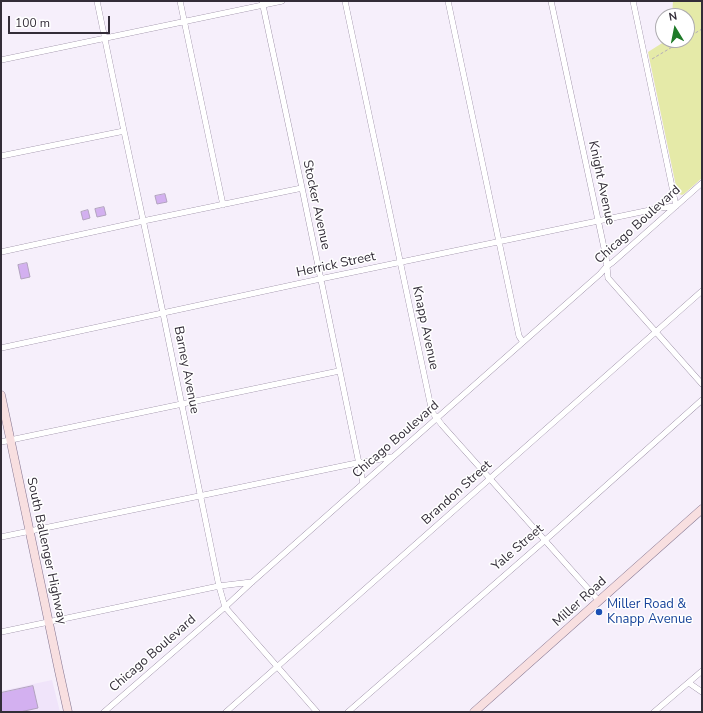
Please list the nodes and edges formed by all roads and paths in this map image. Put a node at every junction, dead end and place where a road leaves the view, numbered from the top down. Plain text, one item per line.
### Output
1 (97, 1) edge
2 (180, 1) edge
3 (282, 1) edge
4 (345, 1) edge
5 (448, 1) edge
6 (551, 1) edge
7 (633, 1) edge
8 (262, 3) edge
9 (184, 22) junction
10 (105, 38) junction
11 (670, 48) edge
12 (1, 60) edge
13 (646, 60) junction
14 (124, 131) junction
15 (1, 156) edge
16 (702, 183) edge
17 (302, 188) junction
18 (223, 205) junction
19 (676, 206) junction
20 (143, 221) junction
21 (598, 221) junction
22 (499, 242) junction
23 (1, 252) edge
24 (400, 263) junction
25 (606, 267) junction
26 (320, 279) junction
27 (702, 291) edge
28 (163, 313) junction
29 (656, 332) junction
30 (523, 342) junction
31 (1, 348) edge
32 (339, 371) junction
33 (702, 384) edge
34 (1, 394) edge
35 (702, 400) edge
36 (182, 404) junction
37 (436, 419) junction
38 (11, 440) junction
39 (1, 442) edge
40 (393, 457) junction
41 (359, 463) junction
42 (490, 479) junction
43 (363, 483) junction
44 (201, 495) junction
45 (702, 510) edge
46 (30, 531) junction
47 (1, 538) edge
48 (544, 540) junction
49 (252, 582) junction
50 (219, 586) junction
51 (599, 601) junction
52 (225, 607) junction
53 (49, 622) junction
54 (1, 632) edge
55 (278, 667) junction
56 (702, 671) edge
57 (689, 683) junction
58 (702, 692) edge
59 (68, 712) edge
60 (104, 712) edge
61 (226, 712) edge
62 (317, 712) edge
63 (348, 712) edge
64 (474, 712) edge
65 (654, 712) edge

1 - 10 street, Barney Avenue
2 - 9 street
3 - 8 street
4 - 24 street, Knapp Avenue
5 - 22 street
6 - 21 street, Knight Avenue
7 - 13 street
8 - 9 street
8 - 17 street, Stocker Avenue
9 - 10 street
9 - 18 street
10 - 12 street
10 - 14 street, Barney Avenue
11 - 13 path
13 - 19 street
14 - 15 street
14 - 20 street, Barney Avenue
16 - 19 street, Chicago Boulevard
17 - 18 street
17 - 26 street, Stocker Avenue
18 - 20 street
19 - 21 street, Herrick Street
19 - 25 street, Chicago Boulevard
20 - 23 street
20 - 28 street, Barney Avenue
21 - 22 street, Herrick Street
21 - 25 street, Knight Avenue
22 - 24 street, Herrick Street
22 - 30 street
24 - 26 street, Herrick Street
24 - 37 street, Knapp Avenue
25 - 29 street, Knight Avenue
25 - 30 street, Chicago Boulevard
26 - 28 street, Herrick Street
26 - 32 street, Stocker Avenue
27 - 29 street, Brandon Street
28 - 31 street, Herrick Street
28 - 36 street, Barney Avenue
29 - 33 street, Knight Avenue
29 - 42 street, Brandon Street
30 - 37 street, Chicago Boulevard
32 - 36 street
32 - 41 street, Stocker Avenue
34 - 38 main road, South Ballenger Highway
35 - 48 street, Yale Street
36 - 38 street
36 - 44 street, Barney Avenue
37 - 40 street, Chicago Boulevard
37 - 42 street, Knapp Avenue
38 - 39 street
38 - 46 main road, South Ballenger Highway
40 - 41 street
40 - 43 street, Chicago Boulevard
41 - 43 street, Stocker Avenue
41 - 44 street
42 - 48 street, Knapp Avenue
42 - 55 street, Brandon Street
43 - 49 street, Chicago Boulevard
44 - 46 street
44 - 50 street, Barney Avenue
45 - 51 main road, Miller Road
46 - 47 street
46 - 53 main road, South Ballenger Highway
48 - 51 street, Knapp Avenue
48 - 63 street, Yale Street
49 - 50 street
49 - 52 street, Chicago Boulevard
50 - 52 street, Barney Avenue
50 - 53 street
51 - 64 main road, Miller Road
52 - 55 street, Barney Avenue
52 - 60 street, Chicago Boulevard
53 - 54 street
53 - 59 main road, South Ballenger Highway
55 - 61 street, Brandon Street
55 - 62 street, Barney Avenue
56 - 57 street
57 - 58 street
57 - 65 street

